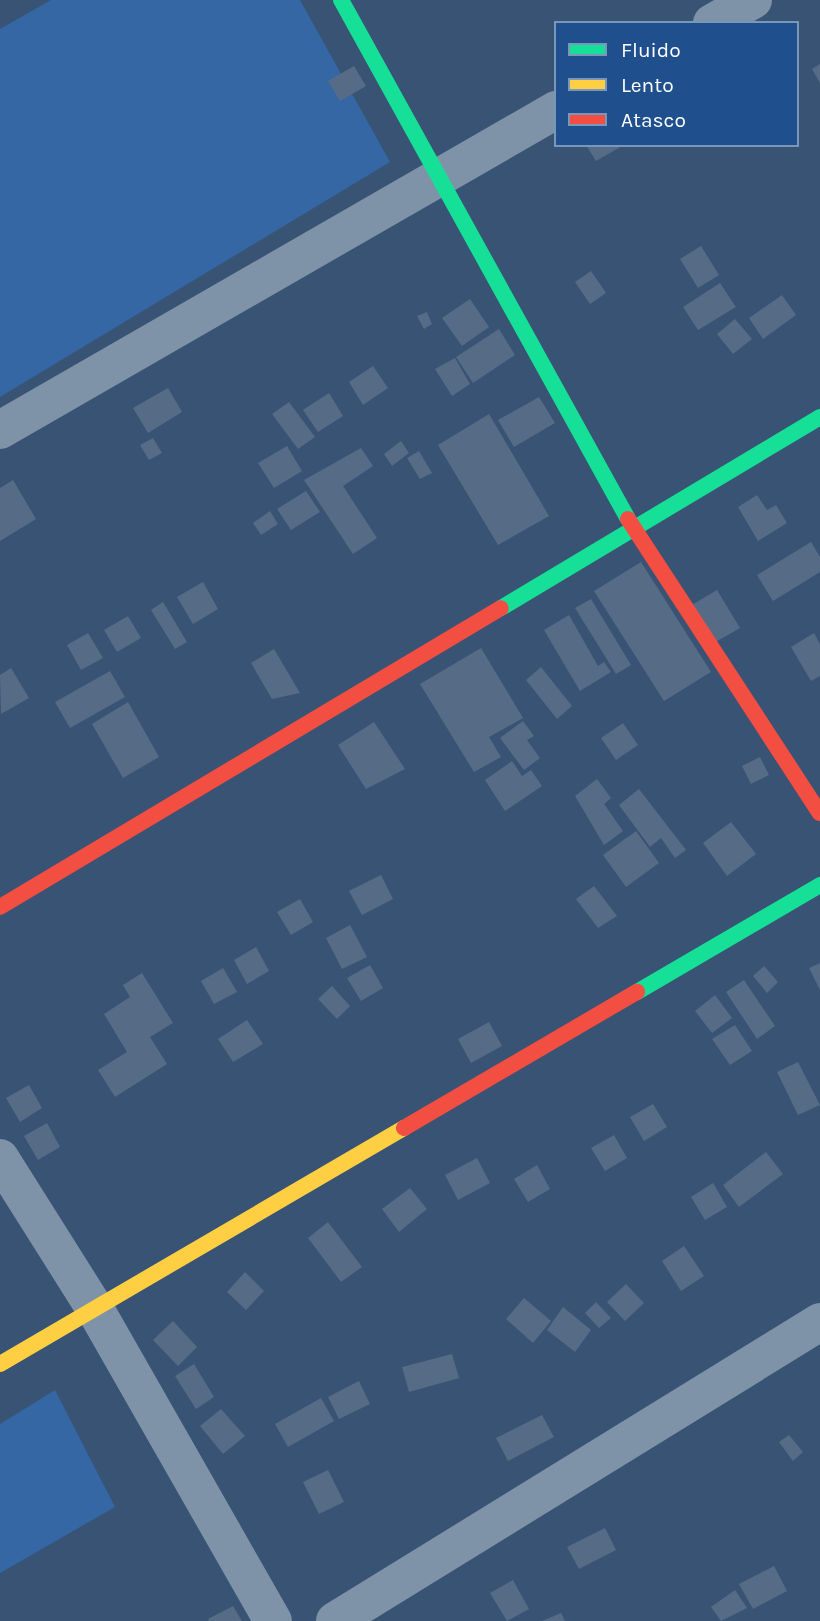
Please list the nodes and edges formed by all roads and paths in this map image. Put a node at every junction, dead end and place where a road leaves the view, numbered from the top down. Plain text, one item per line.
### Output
1 (341, 0) edge
2 (753, 0) edge
3 (716, 21) edge
4 (554, 111) edge
5 (438, 176) junction
6 (820, 417) edge
7 (0, 430) edge
8 (633, 529) junction
9 (820, 813) edge
10 (820, 885) edge
11 (0, 906) edge
12 (0, 1158) edge
13 (94, 1309) junction
14 (820, 1322) edge
15 (0, 1363) edge
16 (273, 1621) edge
17 (335, 1621) edge

1 - 5 street
2 - 3 street
4 - 5 street
5 - 7 street
5 - 8 street
6 - 8 street
8 - 9 street
8 - 11 street
10 - 13 street
12 - 13 street
13 - 15 street
13 - 16 street
14 - 17 street

